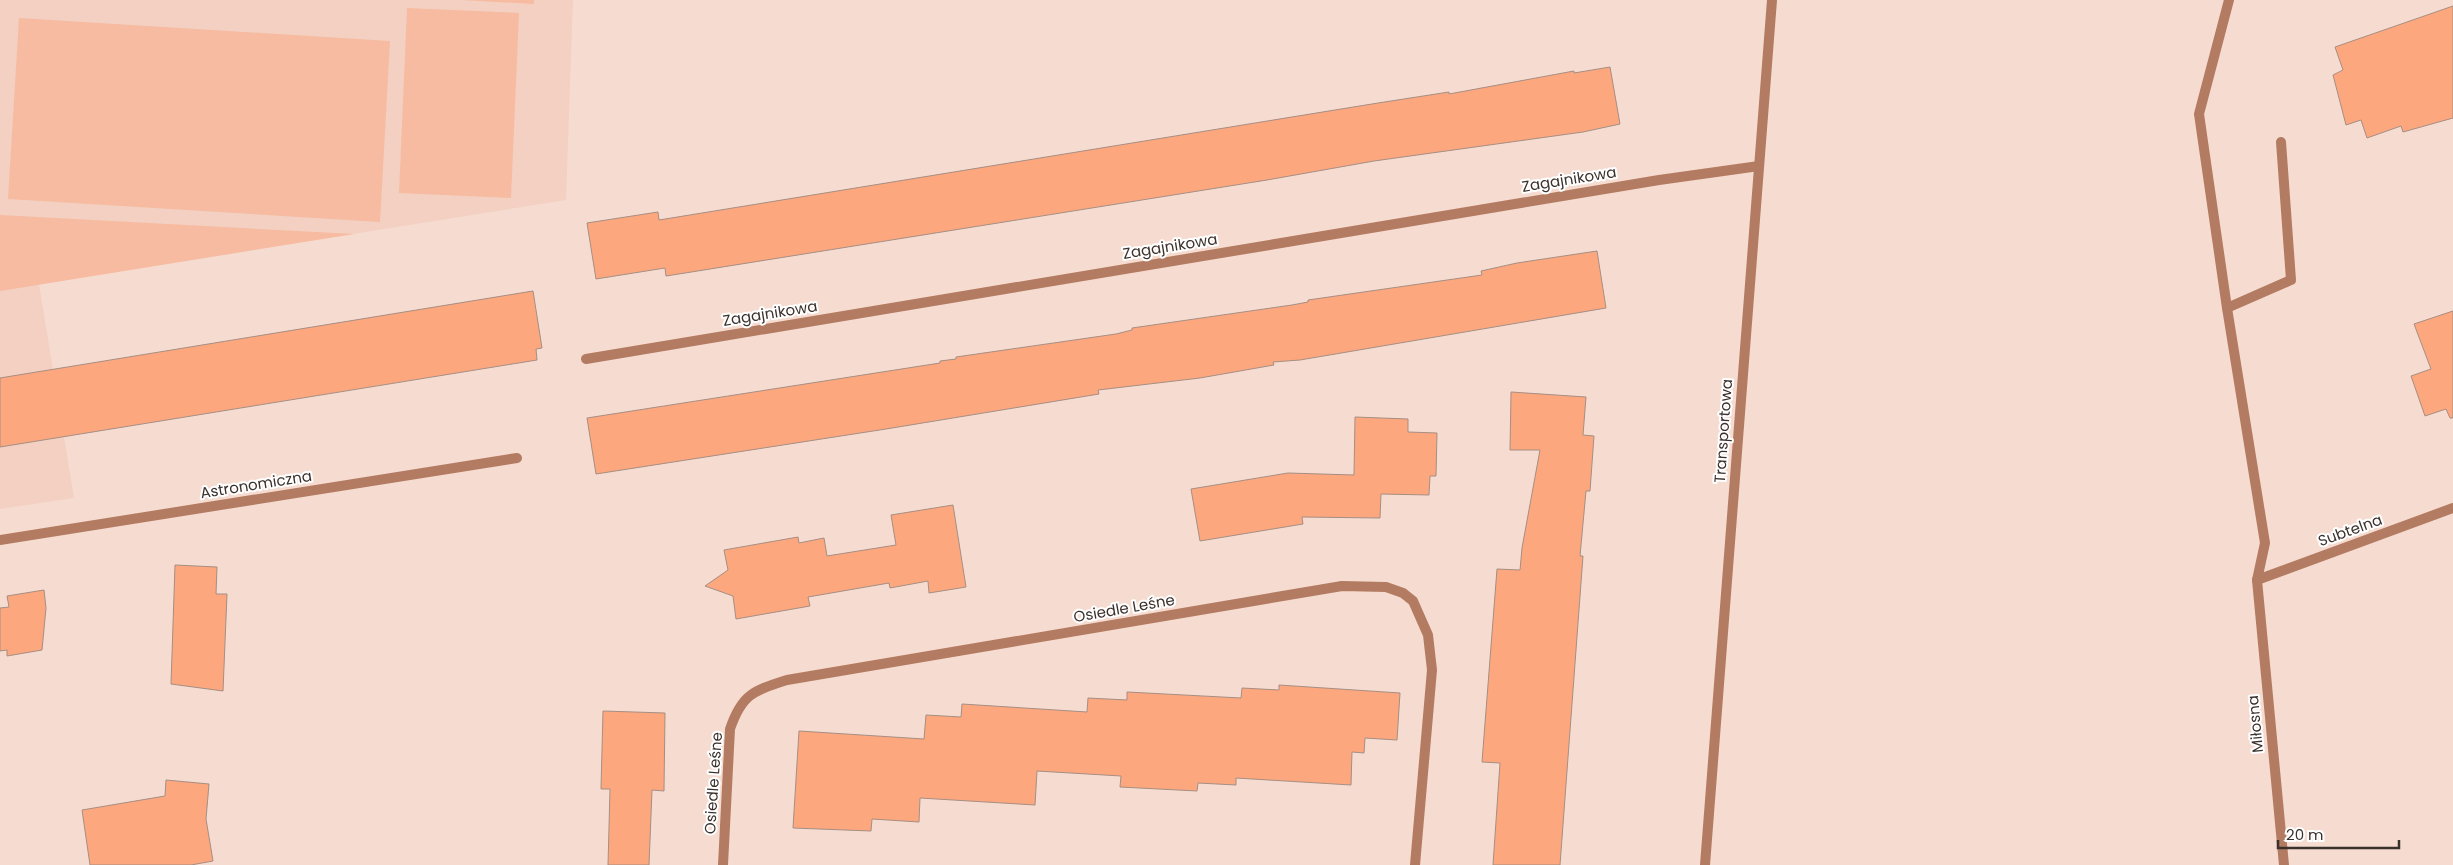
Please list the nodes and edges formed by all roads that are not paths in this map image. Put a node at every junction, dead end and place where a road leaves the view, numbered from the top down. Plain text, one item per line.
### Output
1 (1772, 0) edge
2 (2229, 0) edge
3 (2280, 142) dead end
4 (1759, 166) junction
5 (2226, 308) junction
6 (586, 359) dead end
7 (517, 458) dead end
8 (2453, 508) edge
9 (0, 540) edge
10 (2257, 580) junction
11 (723, 865) edge
12 (1415, 865) edge
13 (1705, 865) edge
14 (2284, 865) edge

1 - 4 street, Transportowa
2 - 5 street, Miłosna
3 - 5 street
4 - 6 street, Zagajnikowa
4 - 13 street, Transportowa
5 - 10 street, Miłosna
7 - 9 street, Astronomiczna
8 - 10 street, Subtelna
10 - 14 street, Miłosna
11 - 12 street, Osiedle Leśne

